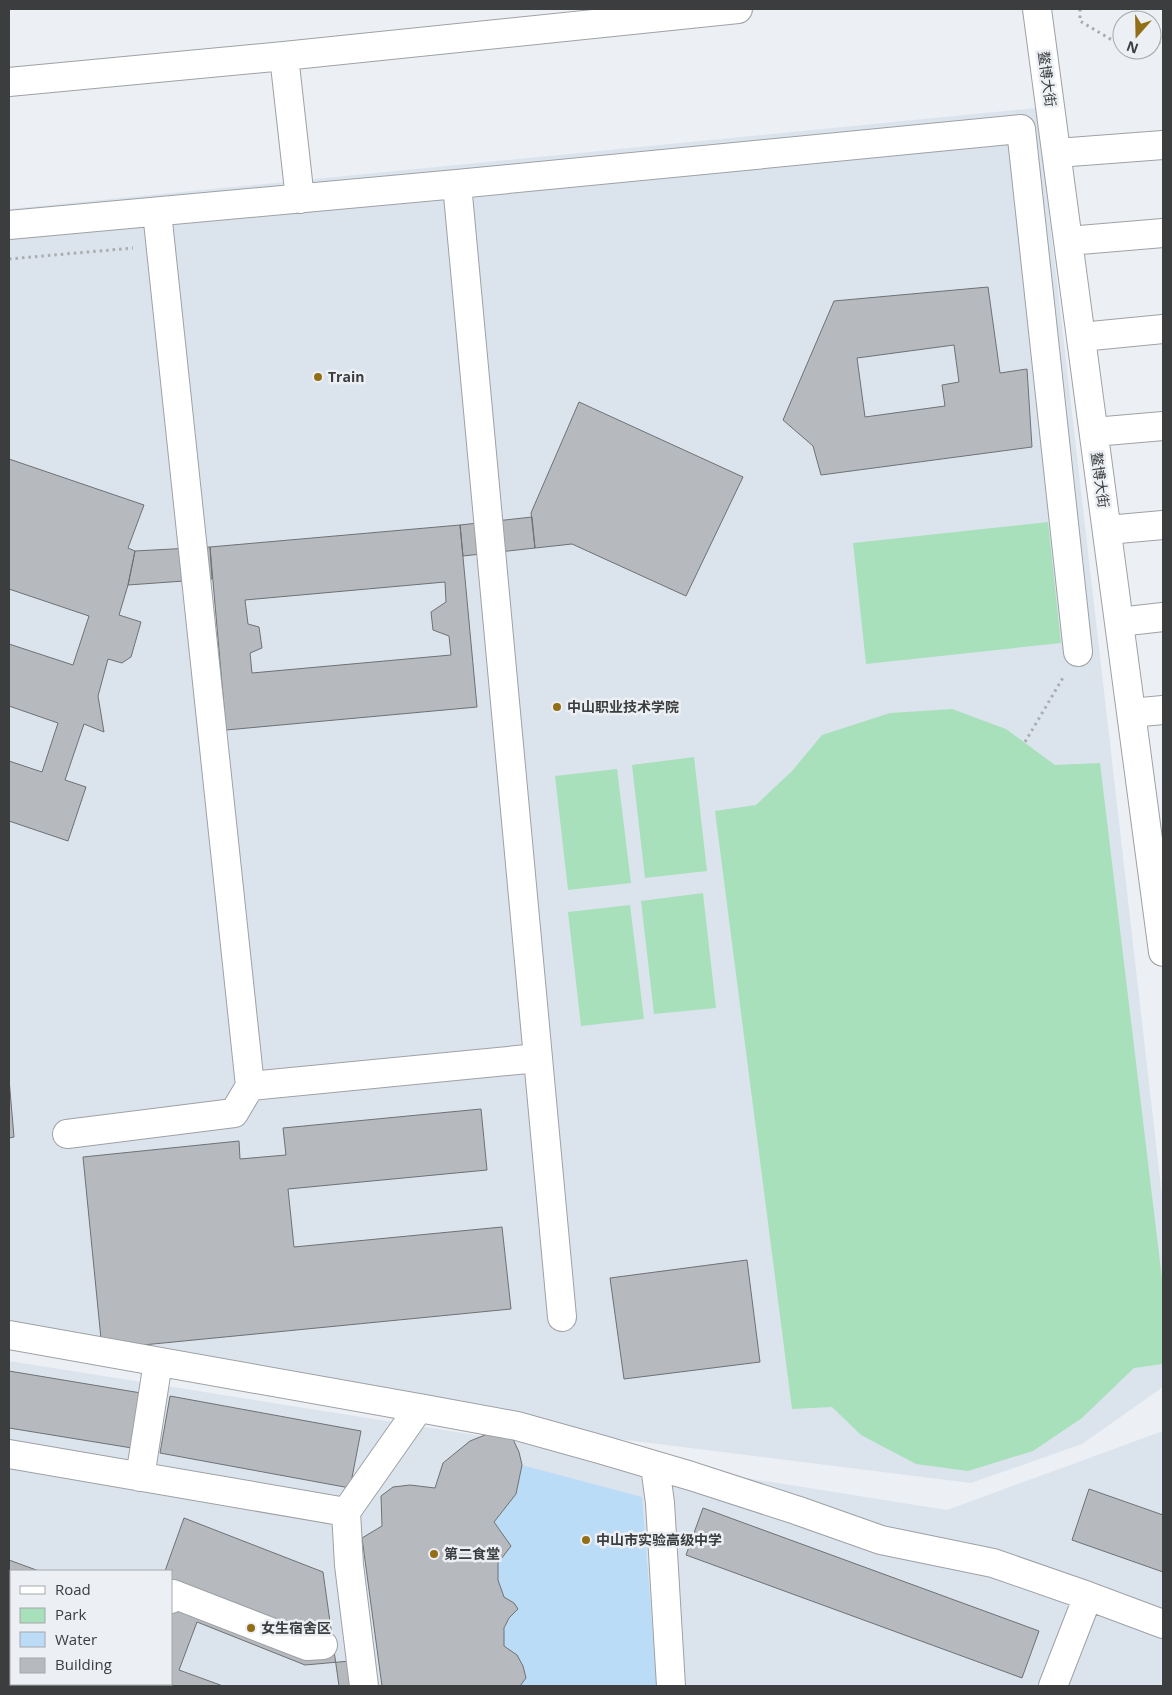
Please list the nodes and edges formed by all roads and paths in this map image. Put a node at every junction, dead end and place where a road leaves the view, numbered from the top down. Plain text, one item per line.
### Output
1 (738, 9) edge
2 (1037, 9) edge
3 (1080, 9) edge
4 (1112, 40) edge
5 (284, 56) junction
6 (9, 82) edge
7 (1163, 145) edge
8 (1057, 153) junction
9 (457, 184) junction
10 (300, 199) junction
11 (157, 212) junction
12 (9, 225) edge
13 (1163, 233) edge
14 (1068, 241) junction
15 (161, 246) junction
16 (9, 259) edge
17 (1163, 329) edge
18 (1081, 337) junction
19 (1163, 426) edge
20 (1094, 432) junction
21 (1163, 525) edge
22 (1107, 530) junction
23 (1163, 618) edge
24 (1119, 622) junction
25 (1078, 652) joint
26 (1163, 710) edge
27 (1131, 713) junction
28 (1025, 742) dead end
29 (1154, 809) edge
30 (1160, 902) edge
31 (1163, 952) edge
32 (538, 1058) junction
33 (250, 1086) junction
34 (67, 1134) dead end
35 (562, 1317) dead end
36 (9, 1335) edge
37 (158, 1362) junction
38 (419, 1408) junction
39 (9, 1454) edge
40 (655, 1466) junction
41 (140, 1477) junction
42 (346, 1512) junction
43 (172, 1596) edge
44 (1088, 1596) junction
45 (1163, 1624) edge
46 (323, 1645) dead end
47 (364, 1686) edge
48 (671, 1686) edge
49 (1053, 1686) edge

1 - 5 street
2 - 8 street, 鳌博大街
3 - 4 path
5 - 6 street
5 - 10 street
7 - 8 street
8 - 14 street, 鳌博大街
9 - 10 street
9 - 25 street
9 - 32 street
10 - 11 street
11 - 12 street
11 - 15 street
13 - 14 street
14 - 18 street, 鳌博大街
15 - 16 path
15 - 33 street
17 - 18 street
18 - 20 street, 鳌博大街
19 - 20 street
20 - 22 street, 鳌博大街
21 - 22 street
22 - 24 street, 鳌博大街
23 - 24 street
24 - 27 street, 鳌博大街
25 - 28 path
26 - 27 street
27 - 29 street, 鳌博大街
29 - 30 street, 鳌博大街
30 - 31 street, 鳌博大街
32 - 33 street
32 - 35 street
33 - 34 street
36 - 37 street
37 - 38 street
37 - 41 street
38 - 40 street
38 - 42 street
39 - 41 street
40 - 44 street
40 - 48 street
41 - 42 street
42 - 47 street
43 - 46 street
44 - 45 street
44 - 49 street

